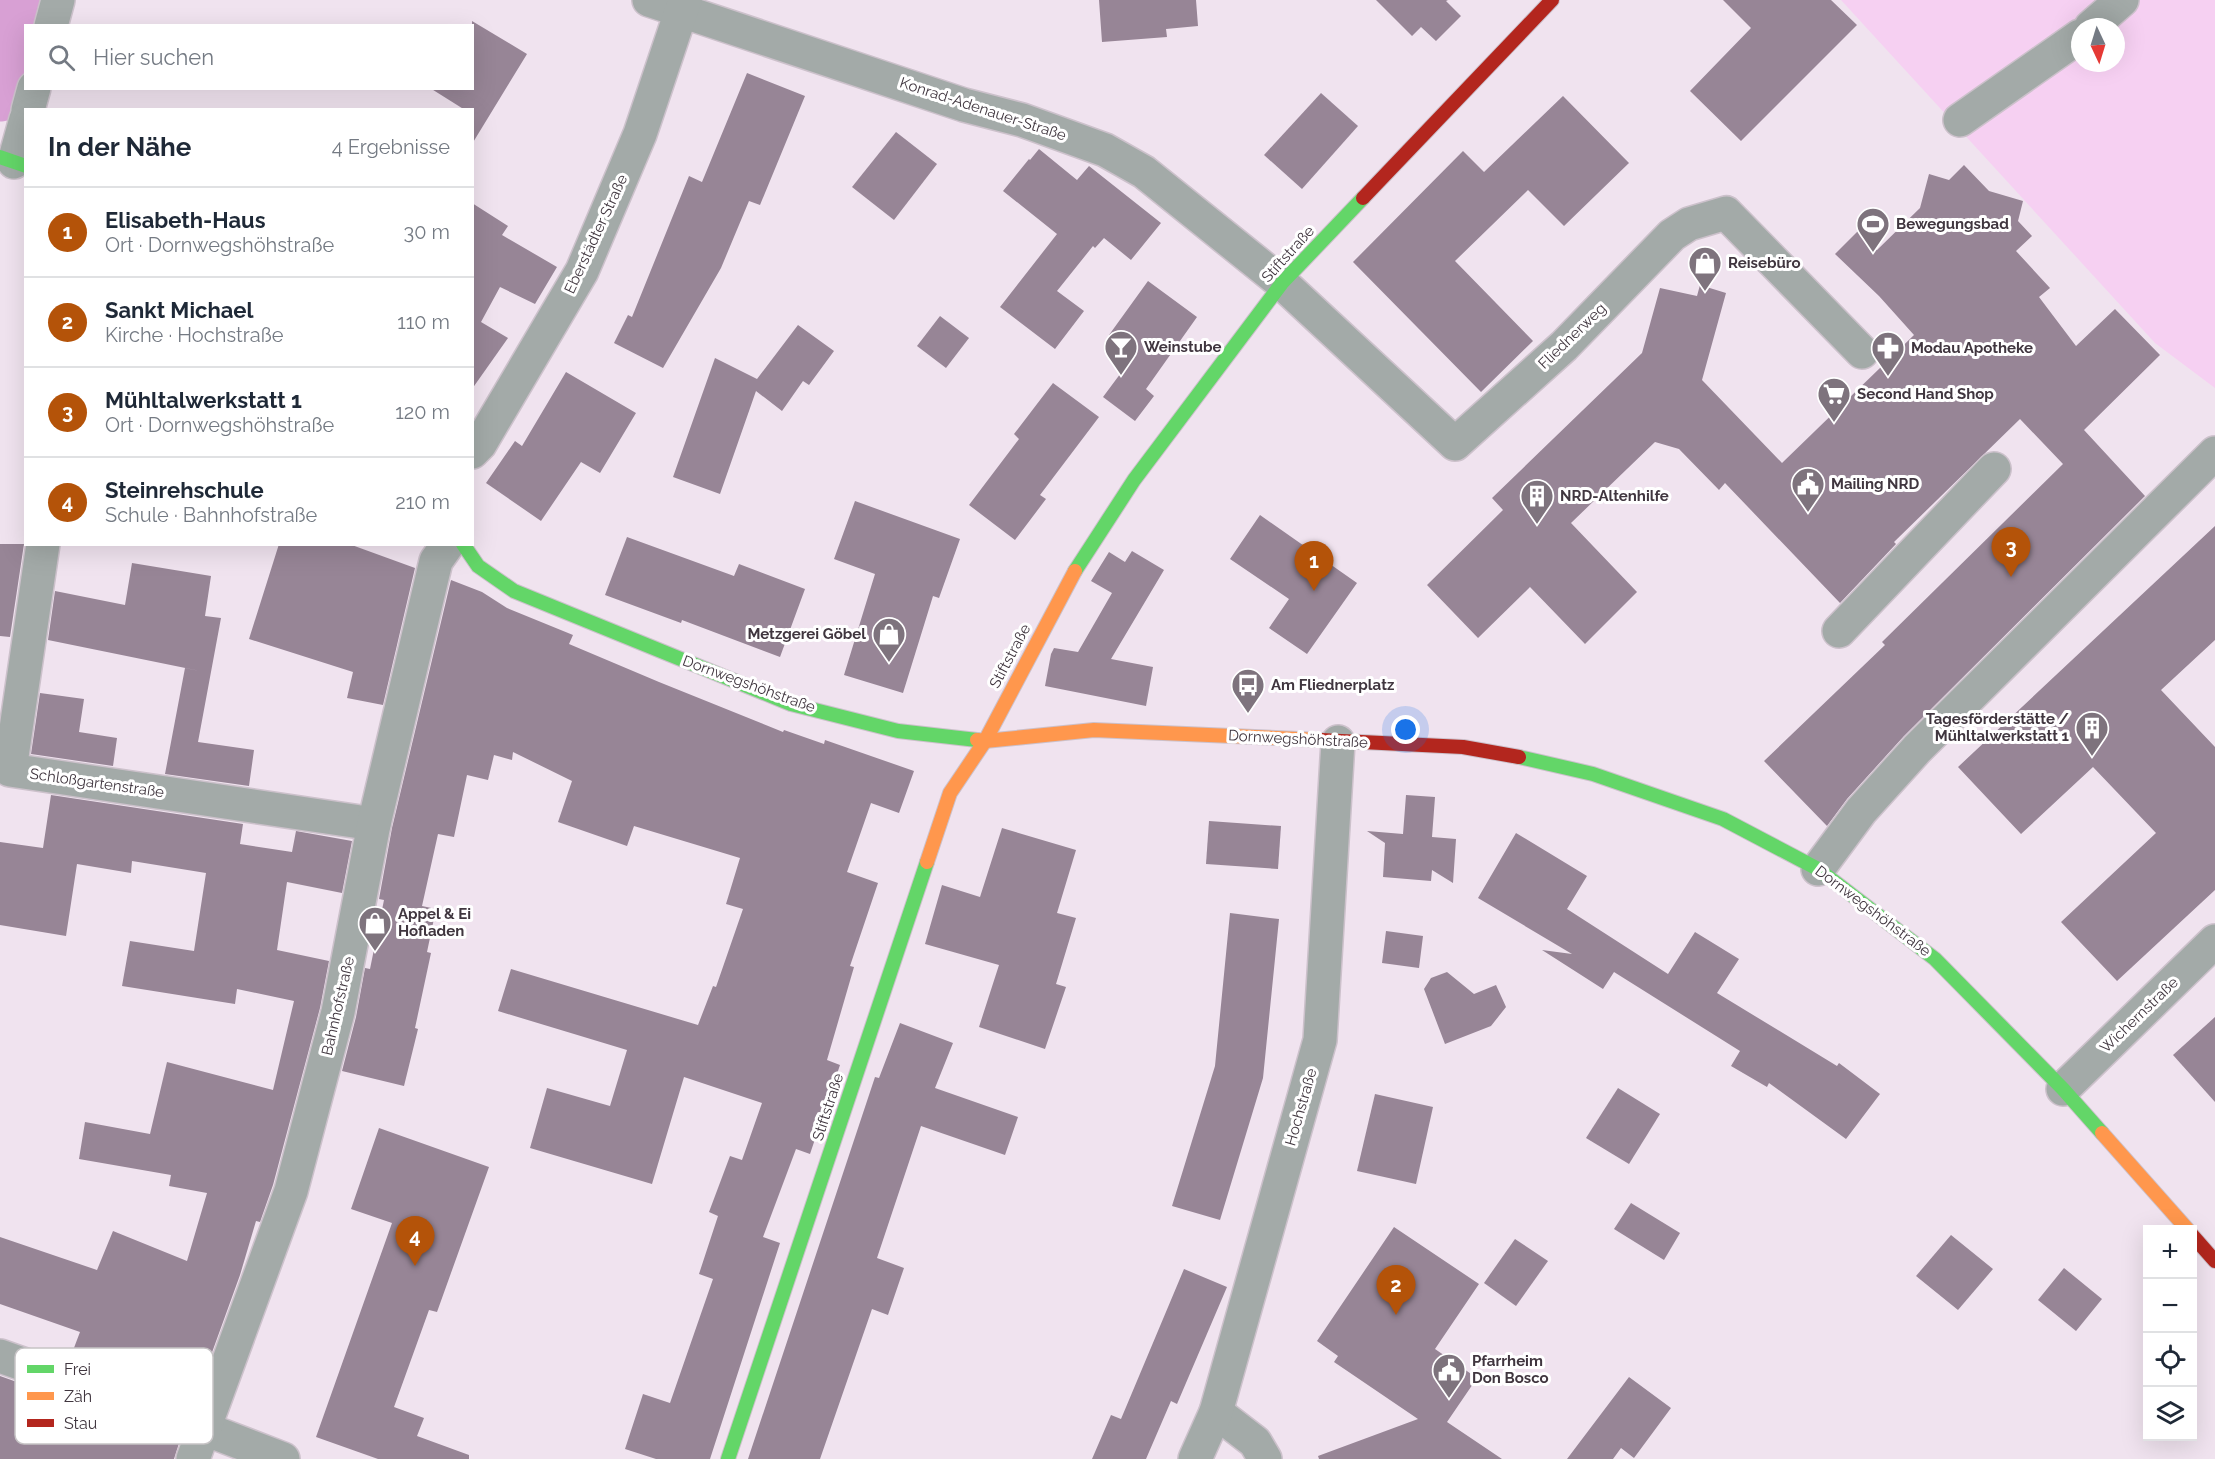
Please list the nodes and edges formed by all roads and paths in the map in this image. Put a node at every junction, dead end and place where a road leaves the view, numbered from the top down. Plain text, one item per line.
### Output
1 (58, 0) edge
2 (649, 0) edge
3 (1552, 0) edge
4 (2122, 0) edge
5 (684, 5) edge
6 (2101, 18) edge
7 (52, 24) edge
8 (2071, 42) edge
9 (33, 90) edge
10 (29, 108) edge
11 (1960, 120) dead end
12 (24, 126) edge
13 (13, 162) edge
14 (1282, 283) junction
15 (1862, 351) dead end
16 (474, 450) edge
17 (2215, 453) edge
18 (1994, 469) dead end
19 (43, 546) edge
20 (446, 546) edge
21 (464, 546) edge
22 (1839, 631) dead end
23 (985, 741) junction
24 (1338, 742) junction
25 (374, 824) junction
26 (1818, 869) junction
27 (2215, 941) edge
28 (2063, 1089) junction
29 (2184, 1225) edge
30 (2197, 1240) edge
31 (2215, 1261) edge
32 (0, 1356) edge
33 (15, 1361) edge
34 (213, 1407) edge
35 (1216, 1412) junction
36 (213, 1432) edge
37 (199, 1444) edge
38 (193, 1459) edge
39 (283, 1459) edge
40 (728, 1459) edge
41 (1194, 1459) edge
42 (1265, 1459) edge

1 - 7 street
2 - 5 street, Konrad-Adenauer-Straße
3 - 14 street, Stiftstraße
4 - 6 street
5 - 14 street, Konrad-Adenauer-Straße
5 - 16 street, Eberstädter Straße
8 - 11 street
9 - 10 street
12 - 13 street
14 - 15 street, Fliednerweg
14 - 23 street, Stiftstraße
17 - 26 street
18 - 22 street
19 - 25 street, Schloßgartenstraße
20 - 25 street, Bahnhofstraße
21 - 23 street, Dornwegshöhstraße
23 - 24 street, Dornwegshöhstraße
23 - 40 street, Stiftstraße
24 - 26 street, Dornwegshöhstraße
24 - 35 street, Hochstraße
25 - 34 street, Bahnhofstraße
26 - 28 street, Dornwegshöhstraße
27 - 28 street, Wichernstraße
28 - 29 street, Dornwegshöhstraße
30 - 31 street
32 - 33 street
35 - 41 street, Hochstraße
35 - 42 street
36 - 39 street
37 - 38 street, Bahnhofstraße

